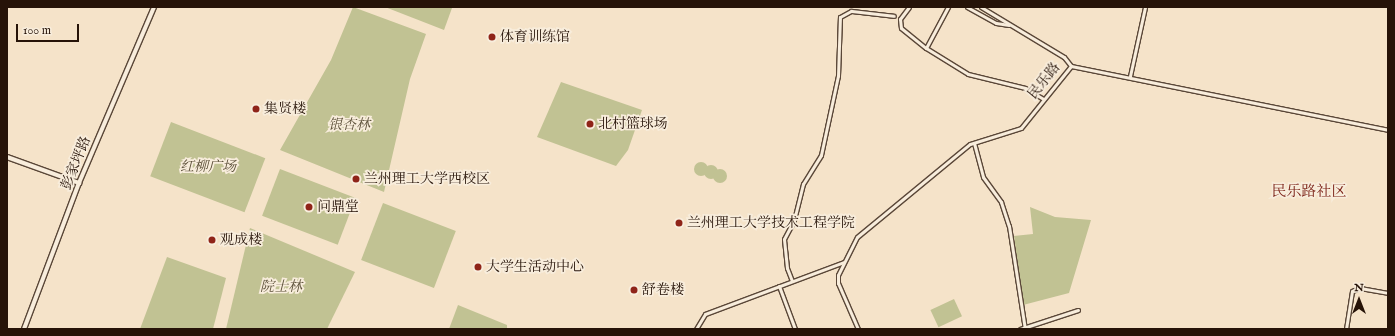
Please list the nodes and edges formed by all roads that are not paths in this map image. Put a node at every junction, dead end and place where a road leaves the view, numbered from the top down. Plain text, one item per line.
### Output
1 (154, 7) edge
2 (909, 7) edge
3 (948, 7) edge
4 (968, 7) edge
5 (981, 7) edge
6 (1145, 7) edge
7 (894, 16) dead end
8 (1012, 26) junction
9 (926, 48) junction
10 (1071, 66) junction
11 (1130, 76) junction
12 (1043, 98) junction
13 (1388, 130) edge
14 (974, 143) junction
15 (7, 157) edge
16 (79, 183) junction
17 (844, 262) junction
18 (792, 281) junction
19 (779, 286) junction
20 (1388, 293) edge
21 (1078, 310) dead end
22 (1025, 328) edge
23 (24, 329) edge
24 (696, 329) edge
25 (795, 329) edge
26 (858, 329) edge
27 (1020, 329) edge
28 (1346, 329) edge

1 - 16 street, 彭家坪路
2 - 9 street
3 - 9 street
4 - 8 street
5 - 8 street
6 - 11 street
7 - 18 street
8 - 10 street
9 - 12 street
10 - 11 street, 民乐路
10 - 12 street, 民乐路
11 - 13 street, 民乐路
12 - 14 street, 民乐路
14 - 17 street, 民乐路
14 - 22 street
15 - 16 street
16 - 23 street, 彭家坪路
17 - 18 street
17 - 26 street, 民乐路
18 - 19 street
19 - 24 street
19 - 25 street
20 - 28 street
21 - 22 street
22 - 27 street

